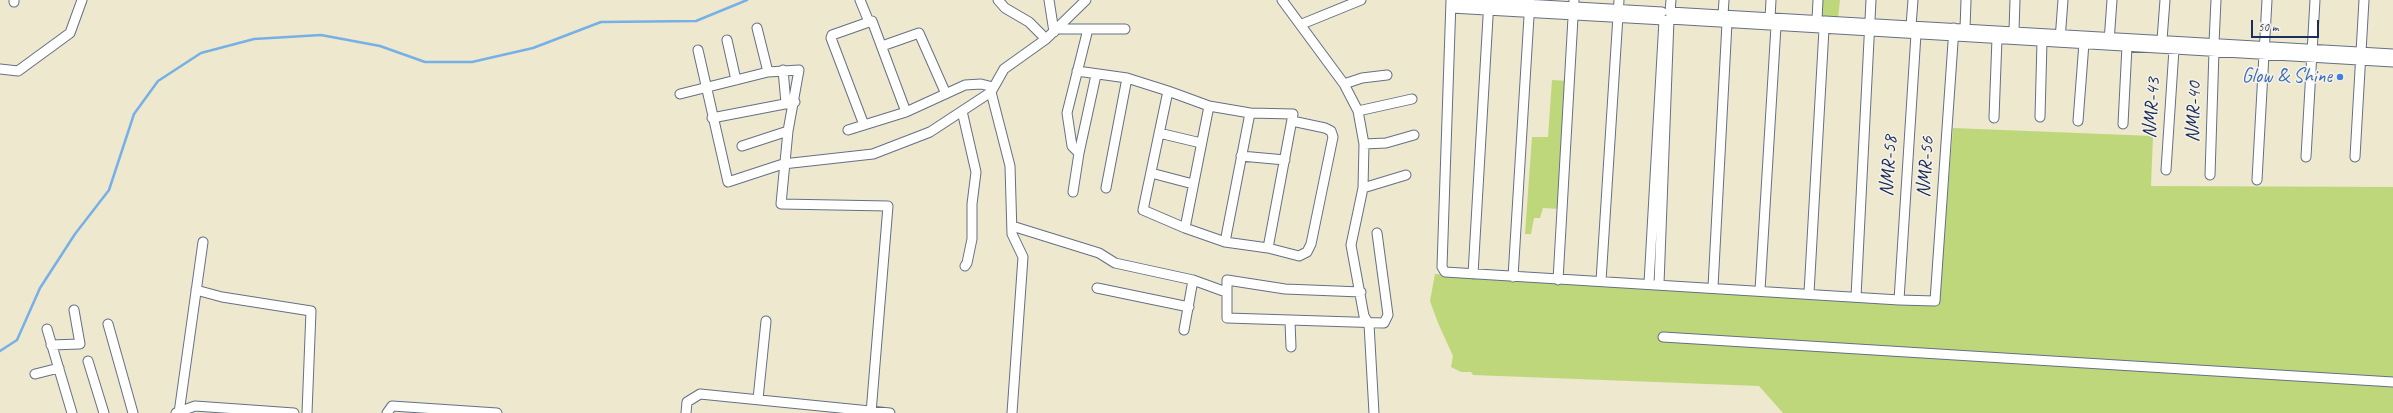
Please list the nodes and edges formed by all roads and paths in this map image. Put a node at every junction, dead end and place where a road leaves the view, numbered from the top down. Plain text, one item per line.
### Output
1 (82, 0) edge
2 (860, 0) edge
3 (998, 0) edge
4 (1049, 0) edge
5 (1086, 0) edge
6 (1282, 0) edge
7 (1361, 0) edge
8 (1664, 0) edge
9 (1671, 0) edge
10 (1724, 0) edge
11 (1771, 0) edge
12 (1818, 0) edge
13 (1871, 0) edge
14 (1913, 0) edge
15 (1966, 0) edge
16 (2015, 0) edge
17 (2063, 0) edge
18 (2112, 0) edge
19 (2165, 0) edge
20 (2216, 0) edge
21 (2267, 0) edge
22 (2316, 0) edge
23 (2364, 0) edge
24 (1453, 3) edge
25 (1489, 4) edge
26 (1530, 5) edge
27 (1573, 7) edge
28 (1619, 9) edge
29 (1666, 15) junction
30 (1770, 18) junction
31 (1725, 19) junction
32 (1817, 20) junction
33 (869, 22) junction
34 (1302, 24) junction
35 (1776, 26) junction
36 (1869, 27) junction
37 (757, 28) dead end
38 (1088, 29) junction
39 (1125, 29) dead end
40 (1824, 29) junction
41 (1965, 29) junction
42 (1055, 30) junction
43 (1914, 30) junction
44 (1954, 32) junction
45 (2014, 32) junction
46 (1997, 38) junction
47 (2061, 38) junction
48 (1046, 39) junction
49 (727, 40) dead end
50 (2162, 40) junction
51 (2042, 41) junction
52 (2109, 41) junction
53 (2084, 43) junction
54 (882, 46) junction
55 (2127, 46) junction
56 (2214, 47) junction
57 (2174, 49) junction
58 (698, 50) dead end
59 (2265, 50) junction
60 (2312, 53) junction
61 (2393, 54) edge
62 (2360, 56) junction
63 (2393, 62) edge
64 (0, 69) edge
65 (783, 70) junction
66 (1077, 71) junction
67 (768, 72) junction
68 (1096, 75) junction
69 (1387, 75) dead end
70 (1127, 78) junction
71 (736, 80) junction
72 (1344, 84) junction
73 (707, 87) junction
74 (992, 90) junction
75 (1168, 91) junction
76 (680, 94) dead end
77 (946, 94) junction
78 (1412, 99) dead end
79 (790, 102) junction
80 (1210, 106) junction
81 (962, 111) junction
82 (1358, 111) junction
83 (906, 112) junction
84 (1250, 113) junction
85 (2040, 117) dead end
86 (712, 118) junction
87 (1994, 118) dead end
88 (1292, 121) junction
89 (2078, 121) dead end
90 (2123, 124) dead end
91 (864, 125) junction
92 (848, 130) dead end
93 (788, 131) junction
94 (1159, 132) junction
95 (1414, 135) dead end
96 (1201, 142) junction
97 (1364, 144) junction
98 (742, 146) dead end
99 (1079, 153) junction
100 (1241, 156) junction
101 (2306, 157) dead end
102 (2355, 157) dead end
103 (1285, 160) junction
104 (783, 164) junction
105 (2166, 170) dead end
106 (1150, 173) junction
107 (1406, 175) dead end
108 (2210, 175) dead end
109 (2257, 180) dead end
110 (1193, 184) junction
111 (1106, 188) dead end
112 (1363, 188) junction
113 (1073, 192) dead end
114 (1012, 226) junction
115 (1185, 228) junction
116 (1377, 233) dead end
117 (203, 242) dead end
118 (1225, 242) junction
119 (1268, 248) junction
120 (965, 266) dead end
121 (1473, 274) junction
122 (1513, 277) junction
123 (1193, 280) junction
124 (1558, 280) junction
125 (1601, 281) junction
126 (1649, 284) junction
127 (1659, 284) junction
128 (1713, 287) junction
129 (1097, 288) dead end
130 (196, 290) junction
131 (1760, 290) junction
132 (1226, 292) junction
133 (1360, 292) junction
134 (1808, 294) junction
135 (1856, 297) junction
136 (1899, 300) junction
137 (1189, 307) junction
138 (74, 310) dead end
139 (1290, 320) junction
140 (766, 321) dead end
141 (108, 324) dead end
142 (1369, 324) junction
143 (47, 329) dead end
144 (1184, 330) dead end
145 (1663, 337) dead end
146 (51, 345) junction
147 (1291, 347) dead end
148 (88, 361) dead end
149 (59, 368) junction
150 (35, 374) dead end
151 (2393, 382) edge
152 (758, 399) junction
153 (178, 412) edge
154 (871, 412) edge
155 (72, 413) edge
156 (104, 413) edge
157 (133, 413) edge
158 (294, 413) edge
159 (307, 413) edge
160 (388, 413) edge
161 (497, 413) edge
162 (686, 413) edge
163 (890, 413) edge
164 (1012, 413) edge
165 (1374, 413) edge

1 - 64 street
2 - 33 street
3 - 48 street
4 - 42 street
5 - 42 street
6 - 34 street
7 - 34 street
8 - 29 street
9 - 29 street
10 - 31 street
11 - 30 street
12 - 32 street
13 - 36 street
14 - 43 street, NMR-58
15 - 41 street
16 - 45 street
17 - 47 street
18 - 52 street
19 - 50 street
20 - 56 street, NMR-40
21 - 59 street
22 - 60 street
23 - 62 street
24 - 25 street
24 - 121 street
25 - 26 street
25 - 121 street
26 - 27 street
26 - 122 street
27 - 28 street
27 - 124 street
28 - 29 street
28 - 125 street
29 - 31 street
29 - 126 street
29 - 127 street
30 - 31 street
30 - 32 street
31 - 35 street
31 - 128 street
32 - 36 street
33 - 54 street
33 - 91 street
34 - 72 street
35 - 40 street
35 - 131 street
36 - 40 street
36 - 43 street
36 - 135 street
37 - 67 street
38 - 39 street
38 - 42 street
38 - 66 street
40 - 134 street
41 - 44 street
41 - 45 street
42 - 48 street
43 - 44 street
43 - 136 street, NMR-58
44 - 46 street
44 - 136 street, NMR-56
45 - 47 street
46 - 51 street
46 - 87 street
47 - 51 street
47 - 52 street
47 - 53 street
48 - 74 street
49 - 71 street
50 - 52 street
50 - 56 street
51 - 85 street
52 - 53 street
52 - 55 street
53 - 89 street
54 - 77 street
54 - 83 street
55 - 57 street
55 - 90 street
56 - 57 street
56 - 59 street
56 - 108 street, NMR-40
57 - 105 street, NMR-43
58 - 73 street
59 - 60 street
59 - 109 street
60 - 62 street
60 - 101 street
61 - 62 street
62 - 63 street
62 - 102 street
65 - 67 street
65 - 79 street
65 - 79 street
66 - 68 street
66 - 99 street
67 - 71 street
68 - 70 street
68 - 99 street
69 - 72 street
70 - 75 street
70 - 111 street
71 - 73 street
72 - 82 street
73 - 76 street
73 - 86 street
74 - 77 street
74 - 81 street
74 - 114 street
75 - 80 street
75 - 94 street
77 - 83 street
78 - 82 street
79 - 86 street
79 - 93 street
80 - 84 street
80 - 96 street
81 - 104 street
81 - 120 street
82 - 97 street
83 - 91 street
84 - 88 street
84 - 100 street
86 - 104 street
88 - 103 street
88 - 119 street
91 - 92 street
93 - 98 street
93 - 104 street
94 - 96 street
94 - 106 street
95 - 97 street
96 - 110 street
97 - 112 street
99 - 113 street
100 - 103 street
100 - 118 street
103 - 119 street
104 - 154 street
106 - 110 street
106 - 115 street
107 - 112 street
110 - 115 street
112 - 133 street
114 - 123 street
114 - 164 street
115 - 118 street
116 - 142 street
117 - 130 street
118 - 119 street
121 - 122 street
122 - 124 street
123 - 132 street
123 - 137 street
124 - 125 street
125 - 126 street
126 - 127 street
127 - 128 street
128 - 131 street
129 - 137 street
130 - 153 street
130 - 159 street
131 - 134 street
132 - 133 street
132 - 139 street
133 - 142 street
134 - 135 street
135 - 136 street
137 - 144 street
138 - 146 street
139 - 142 street
139 - 147 street
140 - 152 street
141 - 157 street
142 - 165 street
143 - 146 street
145 - 151 street
146 - 149 street
148 - 156 street
149 - 150 street
149 - 155 street
152 - 154 street
152 - 162 street
153 - 158 street
154 - 163 street
160 - 161 street

